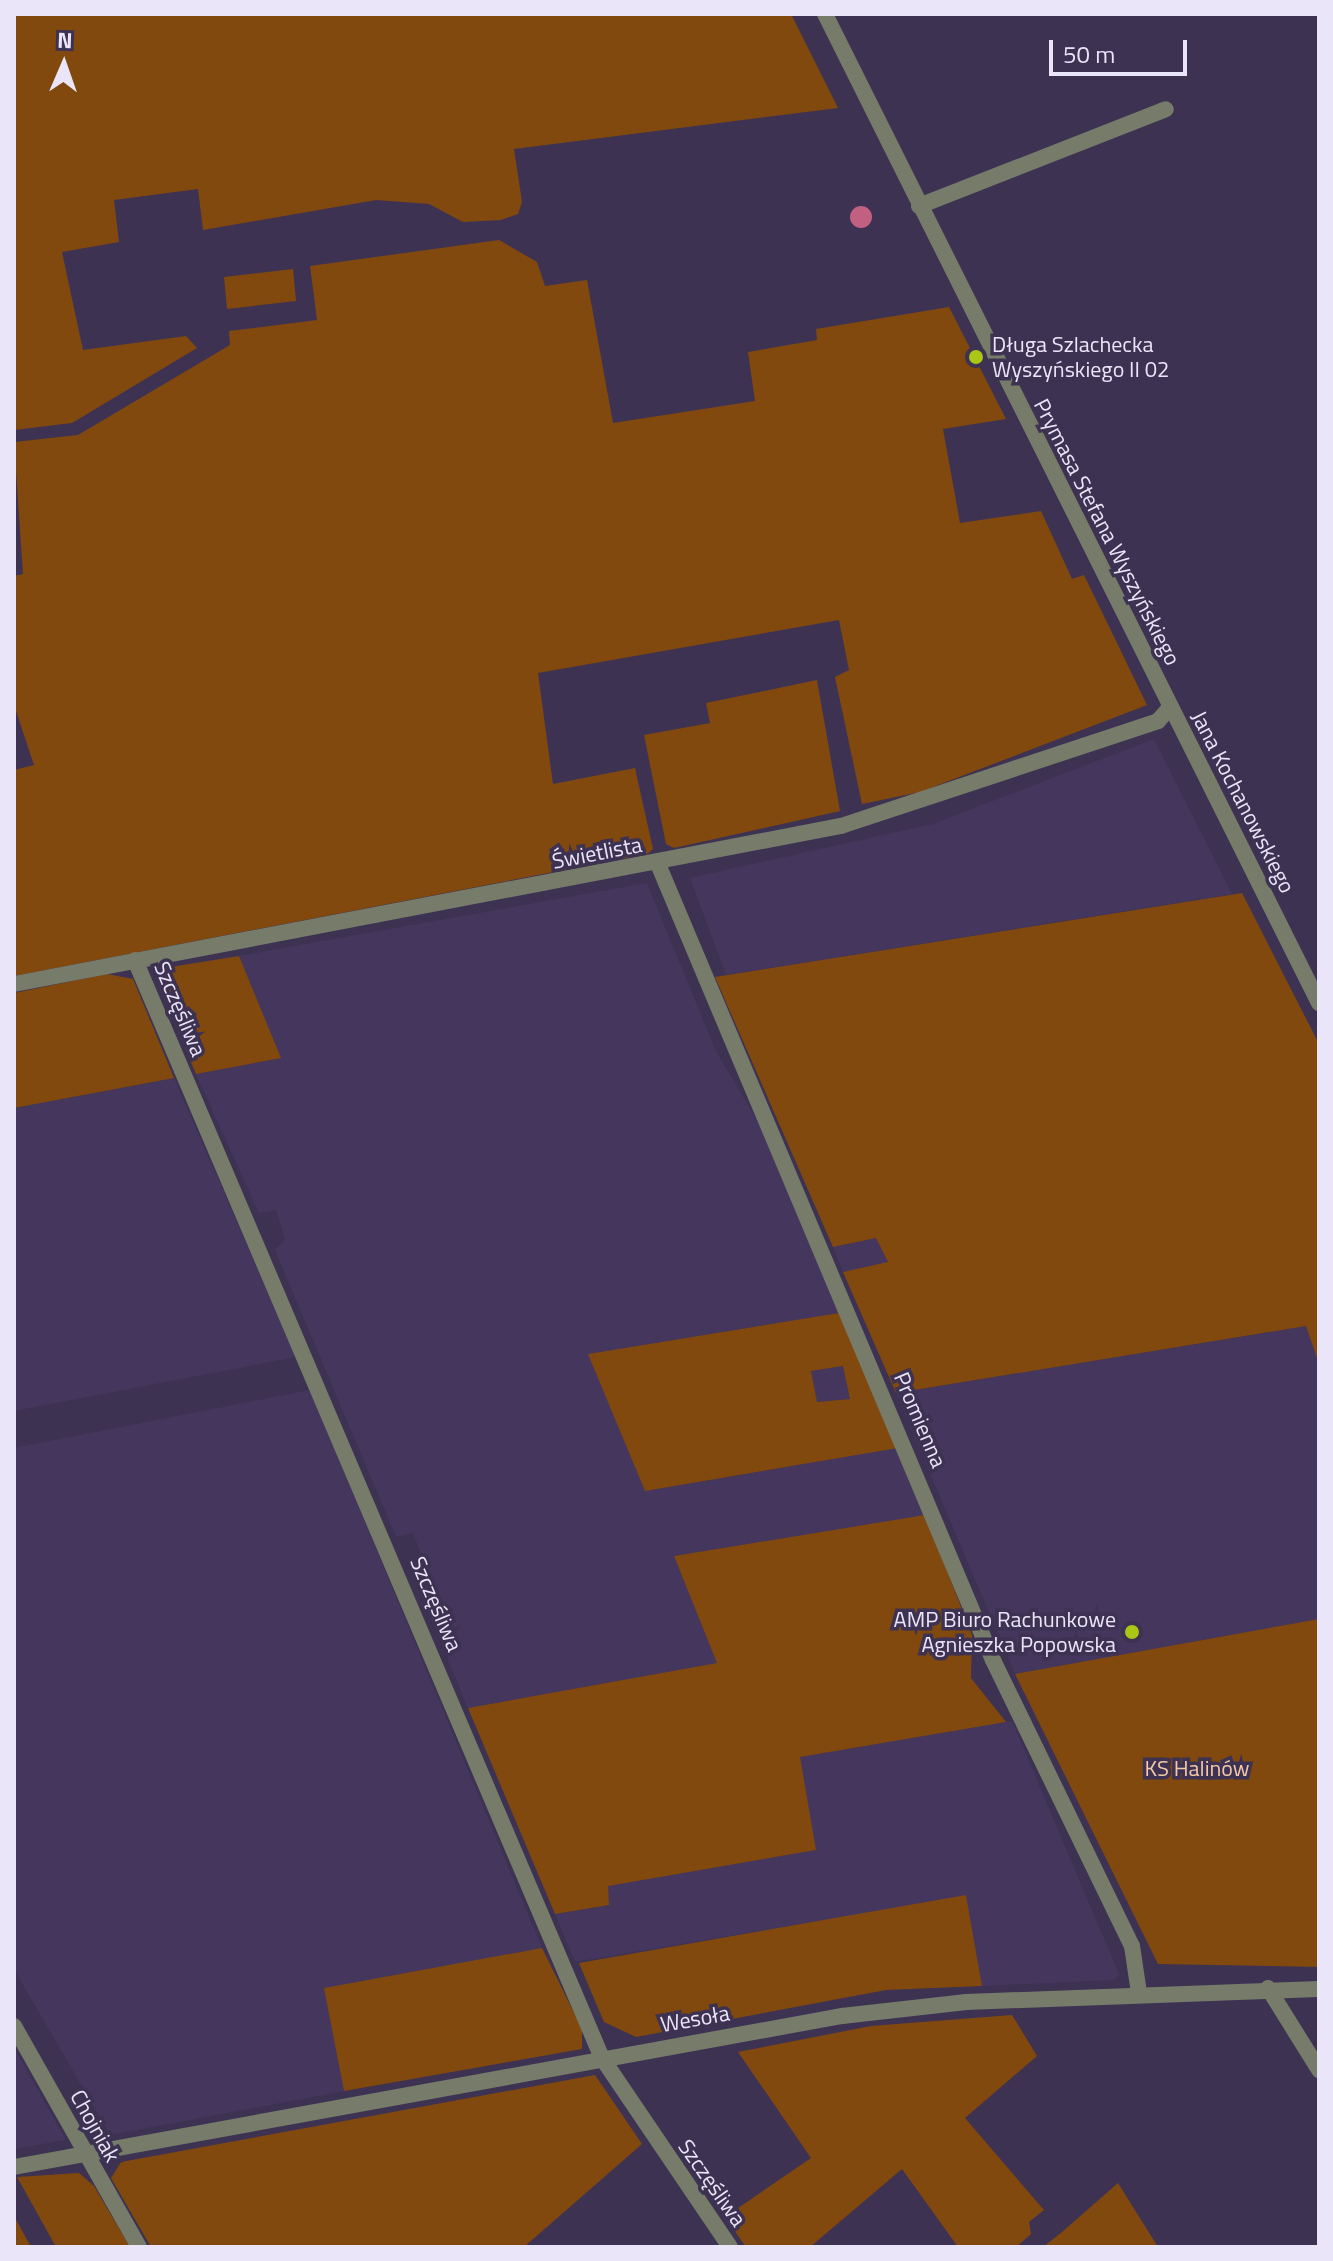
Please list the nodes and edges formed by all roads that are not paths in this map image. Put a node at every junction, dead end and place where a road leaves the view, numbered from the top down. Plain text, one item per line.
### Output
1 (825, 14) edge
2 (1166, 109) dead end
3 (919, 206) junction
4 (1170, 707) junction
5 (658, 864) junction
6 (135, 960) junction
7 (14, 984) edge
8 (1319, 1003) edge
9 (1268, 1988) junction
10 (1319, 1989) edge
11 (1139, 1993) junction
12 (14, 2026) edge
13 (602, 2058) junction
14 (1319, 2070) edge
15 (86, 2157) junction
16 (14, 2167) edge
17 (139, 2247) edge
18 (730, 2247) edge

1 - 3 street, Prymasa Stefana Wyszyńskiego
2 - 3 street
3 - 4 street, Prymasa Stefana Wyszyńskiego
4 - 5 street, Świetlista
4 - 8 street, Jana Kochanowskiego
5 - 6 street, Świetlista
5 - 11 street, Promienna
6 - 7 street, Świetlista
6 - 13 street, Szczęśliwa
9 - 10 street, Wesoła
9 - 11 street, Wesoła
9 - 14 street
11 - 13 street, Wesoła
12 - 15 street, Chojniak
13 - 15 street, Wesoła
13 - 18 street, Szczęśliwa
15 - 16 street, Wesoła
15 - 17 street, Chojniak

